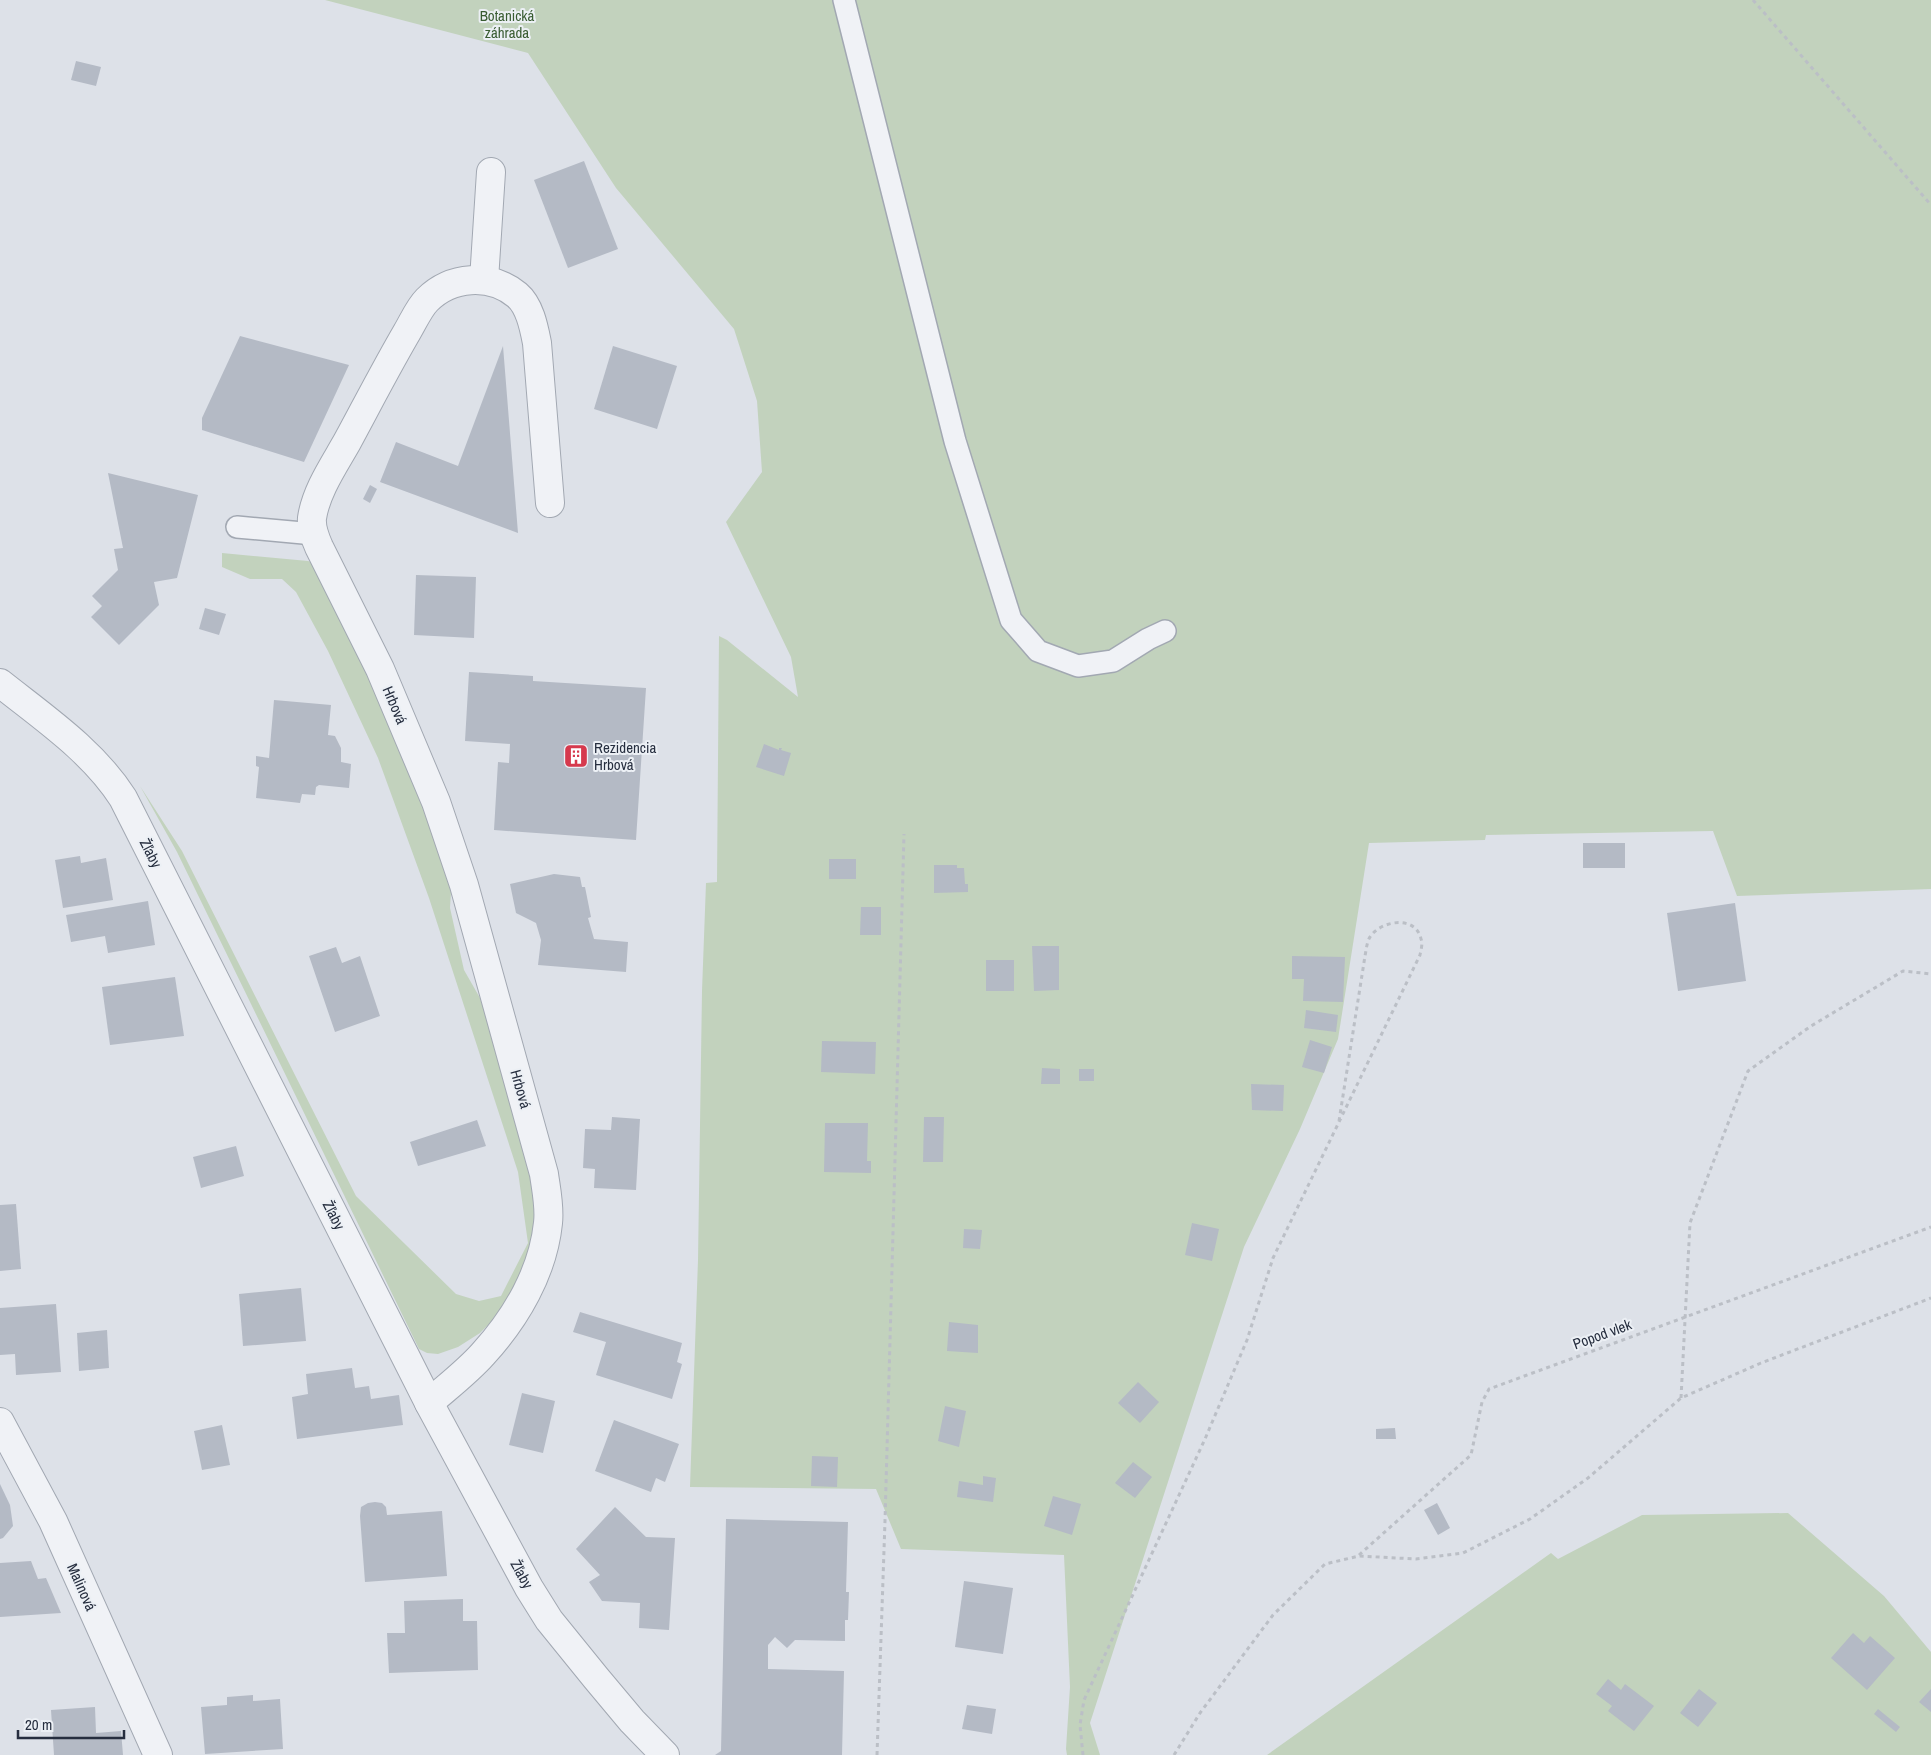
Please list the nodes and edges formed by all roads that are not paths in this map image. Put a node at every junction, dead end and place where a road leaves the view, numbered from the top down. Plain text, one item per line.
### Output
1 (844, 0) edge
2 (491, 172) dead end
3 (484, 280) junction
4 (550, 503) dead end
5 (237, 527) dead end
6 (314, 534) junction
7 (1165, 631) dead end
8 (0, 683) edge
9 (429, 1403) junction
10 (0, 1422) edge
11 (158, 1755) edge
12 (665, 1755) edge

1 - 7 lane
2 - 3 street
3 - 4 street, Hrbová
3 - 6 street, Hrbová
5 - 6 lane
6 - 9 street, Hrbová
8 - 9 street, Žľaby
9 - 12 street, Žľaby
10 - 11 street, Malinová

